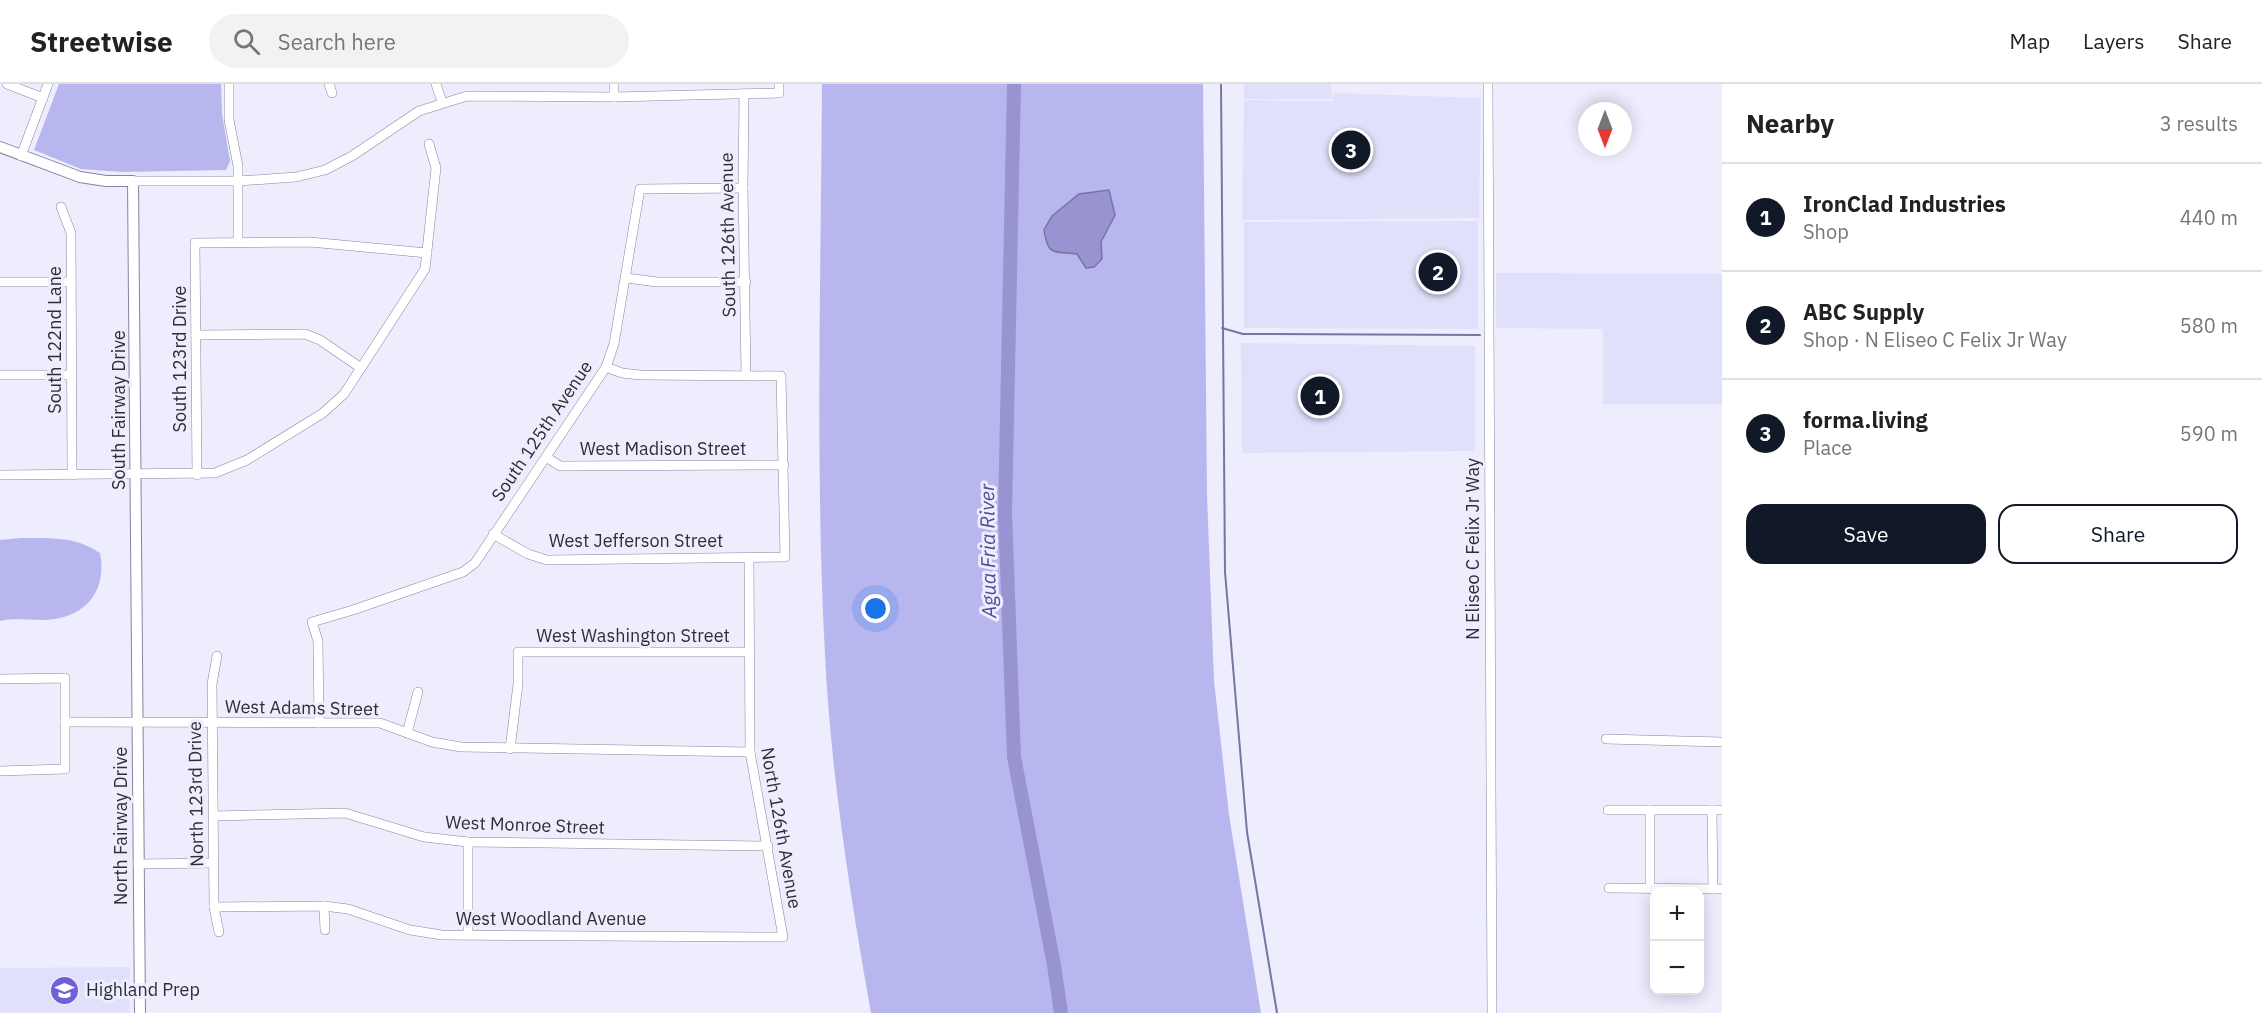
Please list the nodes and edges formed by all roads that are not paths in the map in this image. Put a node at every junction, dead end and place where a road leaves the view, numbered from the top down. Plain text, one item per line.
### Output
1 (7, 84) edge
2 (48, 84) edge
3 (229, 84) edge
4 (436, 84) edge
5 (614, 84) edge
6 (1488, 84) edge
7 (779, 89) edge
8 (744, 94) junction
9 (614, 97) junction
10 (43, 98) junction
11 (442, 102) junction
12 (429, 144) dead end
13 (0, 147) edge
14 (21, 156) junction
15 (134, 181) junction
16 (237, 181) junction
17 (743, 189) junction
18 (61, 207) dead end
19 (238, 242) junction
20 (426, 253) junction
21 (626, 278) junction
22 (0, 282) edge
23 (71, 282) junction
24 (746, 282) junction
25 (196, 335) junction
26 (606, 367) junction
27 (361, 368) junction
28 (746, 374) junction
29 (0, 375) edge
30 (71, 375) junction
31 (546, 457) junction
32 (784, 465) junction
33 (136, 474) junction
34 (0, 475) edge
35 (72, 475) junction
36 (197, 475) junction
37 (493, 534) junction
38 (749, 558) junction
39 (137, 638) joint
40 (749, 652) junction
41 (217, 656) dead end
42 (0, 679) edge
43 (418, 692) dead end
44 (65, 722) junction
45 (137, 723) junction
46 (212, 723) junction
47 (319, 723) junction
48 (407, 733) junction
49 (1606, 739) dead end
50 (1722, 742) edge
51 (510, 749) junction
52 (750, 752) junction
53 (0, 771) edge
54 (1608, 810) dead end
55 (1650, 810) junction
56 (1717, 810) edge
57 (213, 816) junction
58 (468, 842) junction
59 (768, 846) junction
60 (213, 863) junction
61 (138, 864) junction
62 (1650, 887) edge
63 (1609, 888) dead end
64 (1650, 889) edge
65 (1717, 889) edge
66 (324, 906) junction
67 (214, 907) junction
68 (324, 930) dead end
69 (219, 932) dead end
70 (468, 934) junction
71 (783, 937) joint
72 (140, 1013) edge
73 (1492, 1013) edge

1 - 10 street
2 - 10 street
3 - 16 street
4 - 11 street
5 - 9 street
6 - 73 street, N Eliseo C Felix Jr Way
7 - 8 street
8 - 9 street
8 - 17 street, South 126th Avenue
9 - 11 street
10 - 14 street
11 - 16 street
12 - 20 street
13 - 14 street
14 - 15 street
15 - 16 street
15 - 33 street, South Fairway Drive
16 - 19 street
17 - 21 street, South 125th Avenue
17 - 24 street, South 126th Avenue
18 - 23 street, South 122nd Lane
19 - 20 street
19 - 25 street, South 123rd Drive
20 - 27 street
21 - 24 street
21 - 26 street, South 125th Avenue
22 - 23 street
23 - 30 street, South 122nd Lane
24 - 28 street, South 126th Avenue
25 - 27 street
25 - 36 street, South 123rd Drive
26 - 28 street
26 - 31 street, South 125th Avenue
27 - 36 street
28 - 32 street
29 - 30 street
30 - 35 street, South 122nd Lane
31 - 32 street, West Madison Street
31 - 37 street, South 125th Avenue
32 - 38 street, West Jefferson Street
33 - 35 street
33 - 36 street
33 - 39 street, South Fairway Drive
34 - 35 street
37 - 38 street, West Jefferson Street
37 - 47 street, South 125th Avenue
38 - 40 street
39 - 45 street, North Fairway Drive
40 - 51 street, West Washington Street
40 - 52 street, North 126th Avenue
41 - 46 street, North 123rd Drive
42 - 44 street
43 - 48 street
44 - 45 street, West Adams Street
44 - 53 street
45 - 46 street, West Adams Street
45 - 61 street, North Fairway Drive
46 - 47 street, West Adams Street
46 - 57 street, North 123rd Drive
47 - 48 street, West Adams Street
48 - 51 street, West Adams Street
49 - 50 street
51 - 52 street, West Adams Street
52 - 59 street, North 126th Avenue
54 - 55 street
55 - 56 street
55 - 62 street
56 - 65 street
57 - 58 street, West Monroe Street
57 - 60 street, North 123rd Drive
58 - 59 street, West Monroe Street
58 - 70 street
59 - 71 street, North 126th Avenue
60 - 61 street
60 - 67 street, North 123rd Drive
61 - 72 street, North Fairway Drive
63 - 64 street
66 - 67 street, West Woodland Avenue
66 - 68 street
66 - 70 street, West Woodland Avenue
67 - 69 street, North 123rd Drive
70 - 71 street, West Woodland Avenue

